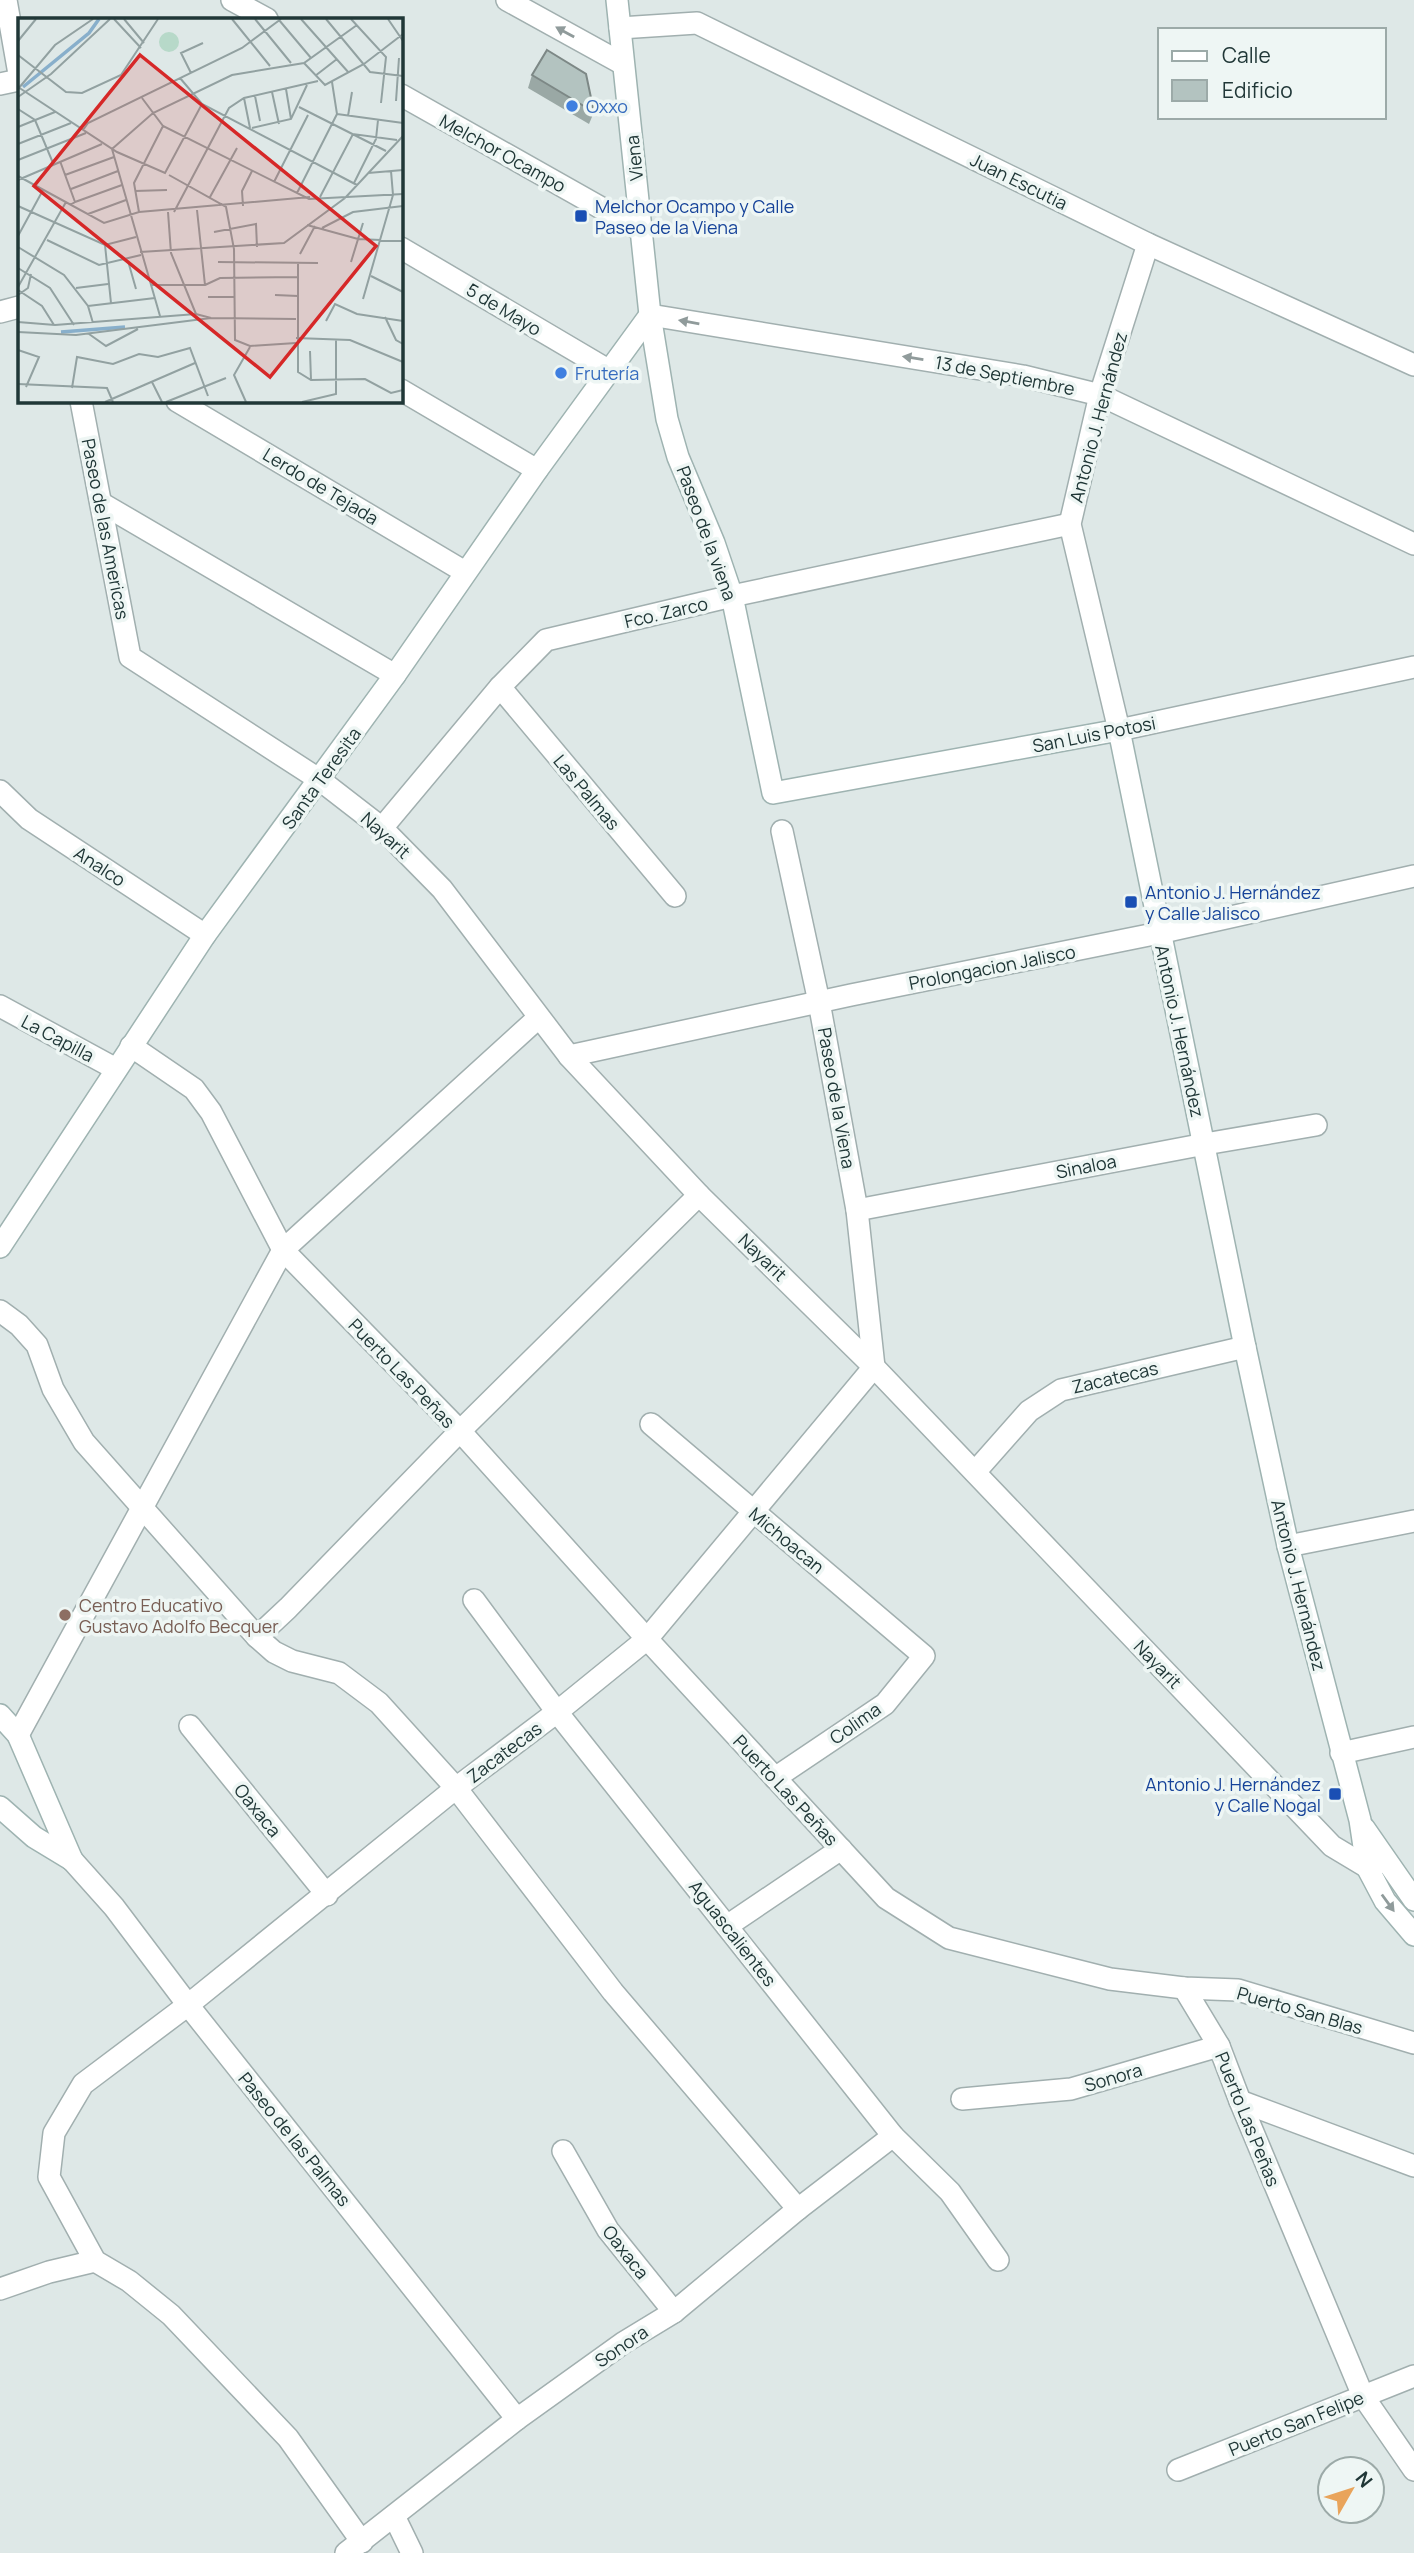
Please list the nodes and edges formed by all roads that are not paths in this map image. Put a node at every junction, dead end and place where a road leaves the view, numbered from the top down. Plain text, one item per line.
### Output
1 (6, 0) edge
2 (507, 0) edge
3 (617, 0) edge
4 (242, 2) edge
5 (266, 18) edge
6 (620, 28) junction
7 (623, 64) junction
8 (18, 68) edge
9 (18, 80) edge
10 (0, 84) edge
11 (402, 96) edge
12 (642, 231) junction
13 (1148, 244) junction
14 (402, 249) edge
15 (18, 307) edge
16 (0, 312) edge
17 (650, 315) junction
18 (1414, 365) edge
19 (608, 370) junction
20 (402, 391) edge
21 (1100, 395) junction
22 (81, 402) edge
23 (179, 402) edge
24 (537, 470) junction
25 (101, 503) junction
26 (1070, 524) junction
27 (1414, 544) edge
28 (465, 572) junction
29 (732, 596) junction
30 (130, 657) joint
31 (1414, 667) edge
32 (395, 675) junction
33 (500, 687) junction
34 (1119, 730) junction
35 (320, 780) junction
36 (0, 791) edge
37 (773, 793) joint
38 (382, 828) junction
39 (782, 831) dead end
40 (1414, 876) edge
41 (675, 896) dead end
42 (1159, 933) junction
43 (205, 935) junction
44 (819, 1002) junction
45 (3, 1014) edge
46 (538, 1018) junction
47 (131, 1046) junction
48 (569, 1056) junction
49 (116, 1069) junction
50 (1316, 1125) dead end
51 (1205, 1144) junction
52 (699, 1195) junction
53 (857, 1210) junction
54 (0, 1247) edge
55 (283, 1250) junction
56 (0, 1311) edge
57 (1245, 1347) junction
58 (874, 1367) junction
59 (651, 1424) dead end
60 (460, 1432) junction
61 (975, 1472) junction
62 (142, 1506) junction
63 (753, 1512) junction
64 (1414, 1521) edge
65 (1288, 1546) junction
66 (474, 1600) dead end
67 (257, 1637) junction
68 (647, 1639) junction
69 (924, 1656) joint
70 (557, 1712) junction
71 (0, 1715) edge
72 (190, 1726) dead end
73 (18, 1735) junction
74 (1414, 1737) edge
75 (1341, 1753) junction
76 (775, 1778) junction
77 (456, 1788) junction
78 (0, 1807) edge
79 (841, 1849) junction
80 (72, 1860) junction
81 (1377, 1864) junction
82 (327, 1895) junction
83 (1414, 1900) edge
84 (727, 1926) junction
85 (1414, 1935) edge
86 (1184, 1988) junction
87 (188, 2005) junction
88 (1414, 2043) edge
89 (1219, 2046) junction
90 (962, 2099) dead end
91 (1240, 2101) junction
92 (892, 2136) junction
93 (563, 2151) dead end
94 (1414, 2166) edge
95 (798, 2209) junction
96 (998, 2259) dead end
97 (95, 2261) junction
98 (0, 2290) edge
99 (674, 2312) junction
100 (1414, 2376) edge
101 (1363, 2396) junction
102 (517, 2419) junction
103 (1178, 2470) dead end
104 (1414, 2470) edge
105 (394, 2516) junction
106 (354, 2547) edge
107 (412, 2553) edge

1 - 8 street
7 -> 2 street
3 - 6 street, Viena
4 - 5 street
6 - 7 street, Viena
6 - 13 street, Juan Escutia
7 - 12 street, Viena
9 - 10 street
11 - 12 street, Melchor Ocampo
12 - 17 street, Viena
13 - 18 street, Juan Escutia
13 - 21 street, Antonio J. Hernández
14 - 19 street, 5 de Mayo
15 - 16 street
17 - 19 street, Santa Teresita
21 -> 17 street, 13 de Septiembre
17 - 29 street, Paseo de la viena
19 - 24 street, Santa Teresita
20 - 24 street
21 - 26 street, Antonio J. Hernández
21 - 27 street, 13 de Septiembre
22 - 25 street, Paseo de las Americas
23 - 28 street, Lerdo de Tejada
24 - 28 street, Santa Teresita
25 - 30 street, Paseo de las Americas
25 - 32 street
26 - 29 street, Fco. Zarco
26 - 34 street, Antonio J. Hernández
28 - 32 street, Santa Teresita
29 - 33 street, Fco. Zarco
29 - 37 street, Paseo de la viena
30 - 35 street, Nayarit
31 - 34 street, San Luis Potosi
32 - 35 street, Santa Teresita
33 - 38 street, Fco. Zarco
33 - 41 street, Las Palmas
34 - 37 street, San Luis Potosi
34 - 42 street, Antonio J. Hernández
35 - 38 street, Nayarit
35 - 43 street, Santa Teresita
36 - 43 street, Analco
38 - 46 street, Nayarit
39 - 44 street, Paseo de la Viena
40 - 42 street, Prolongacion Jalisco
42 - 44 street, Prolongacion Jalisco
42 - 51 street, Antonio J. Hernández
43 - 47 street, Santa Teresita
44 - 48 street, Prolongacion Jalisco
44 - 53 street, Paseo de la Viena
45 - 49 street, La Capilla
46 - 48 street, Nayarit
46 - 55 street
47 - 49 street, Santa Teresita
47 - 55 street, Puerto Las Peñas
48 - 52 street, Nayarit
49 - 54 street, Santa Teresita
50 - 51 street, Sinaloa
51 - 53 street, Sinaloa
51 - 57 street, Antonio J. Hernández
52 - 58 street, Nayarit
52 - 60 street
53 - 58 street, Paseo de la Viena
55 - 60 street, Puerto Las Peñas
55 - 62 street
56 - 62 street
57 - 61 street, Zacatecas
57 - 65 street, Antonio J. Hernández
58 - 61 street, Nayarit
58 - 63 street, Zacatecas
59 - 63 street, Michoacan
60 - 67 street
60 - 68 street, Puerto Las Peñas
61 - 81 street, Nayarit
62 - 67 street
62 - 73 street
63 - 68 street, Zacatecas
63 - 69 street, Michoacan
64 - 65 street
65 - 75 street, Antonio J. Hernández
66 - 70 street, Aguascalientes
67 - 77 street
68 - 70 street, Zacatecas
68 - 76 street, Puerto Las Peñas
69 - 76 street, Colima
70 - 77 street, Zacatecas
70 - 84 street, Aguascalientes
71 - 73 street, Paseo de las Palmas
72 - 82 street, Oaxaca
73 - 80 street, Paseo de las Palmas
74 - 75 street
75 - 81 street, Antonio J. Hernández
76 - 79 street, Puerto Las Peñas
77 - 82 street, Zacatecas
77 - 95 street
78 - 80 street, Paseo de las Palmas
79 - 84 street
79 - 86 street, Puerto Las Peñas
80 - 87 street, Paseo de las Palmas
81 - 83 street
81 -> 85 street
82 - 87 street, Zacatecas
84 - 92 street, Aguascalientes
86 - 88 street, Puerto San Blas
86 - 89 street, Puerto Las Peñas
87 - 97 street, Zacatecas
87 - 102 street, Paseo de las Palmas
89 - 90 street, Sonora
89 - 91 street, Puerto Las Peñas
91 - 94 street
91 - 101 street, Puerto Las Peñas
92 - 95 street, Sonora
92 - 96 street, Aguascalientes
93 - 99 street, Oaxaca
95 - 99 street, Sonora
97 - 98 street
97 - 106 street
99 - 102 street, Sonora
100 - 101 street, Puerto San Felipe
101 - 103 street, Puerto San Felipe
101 - 104 street, Puerto Las Peñas
102 - 105 street, Sonora
105 - 106 street, Sonora
105 - 107 street

